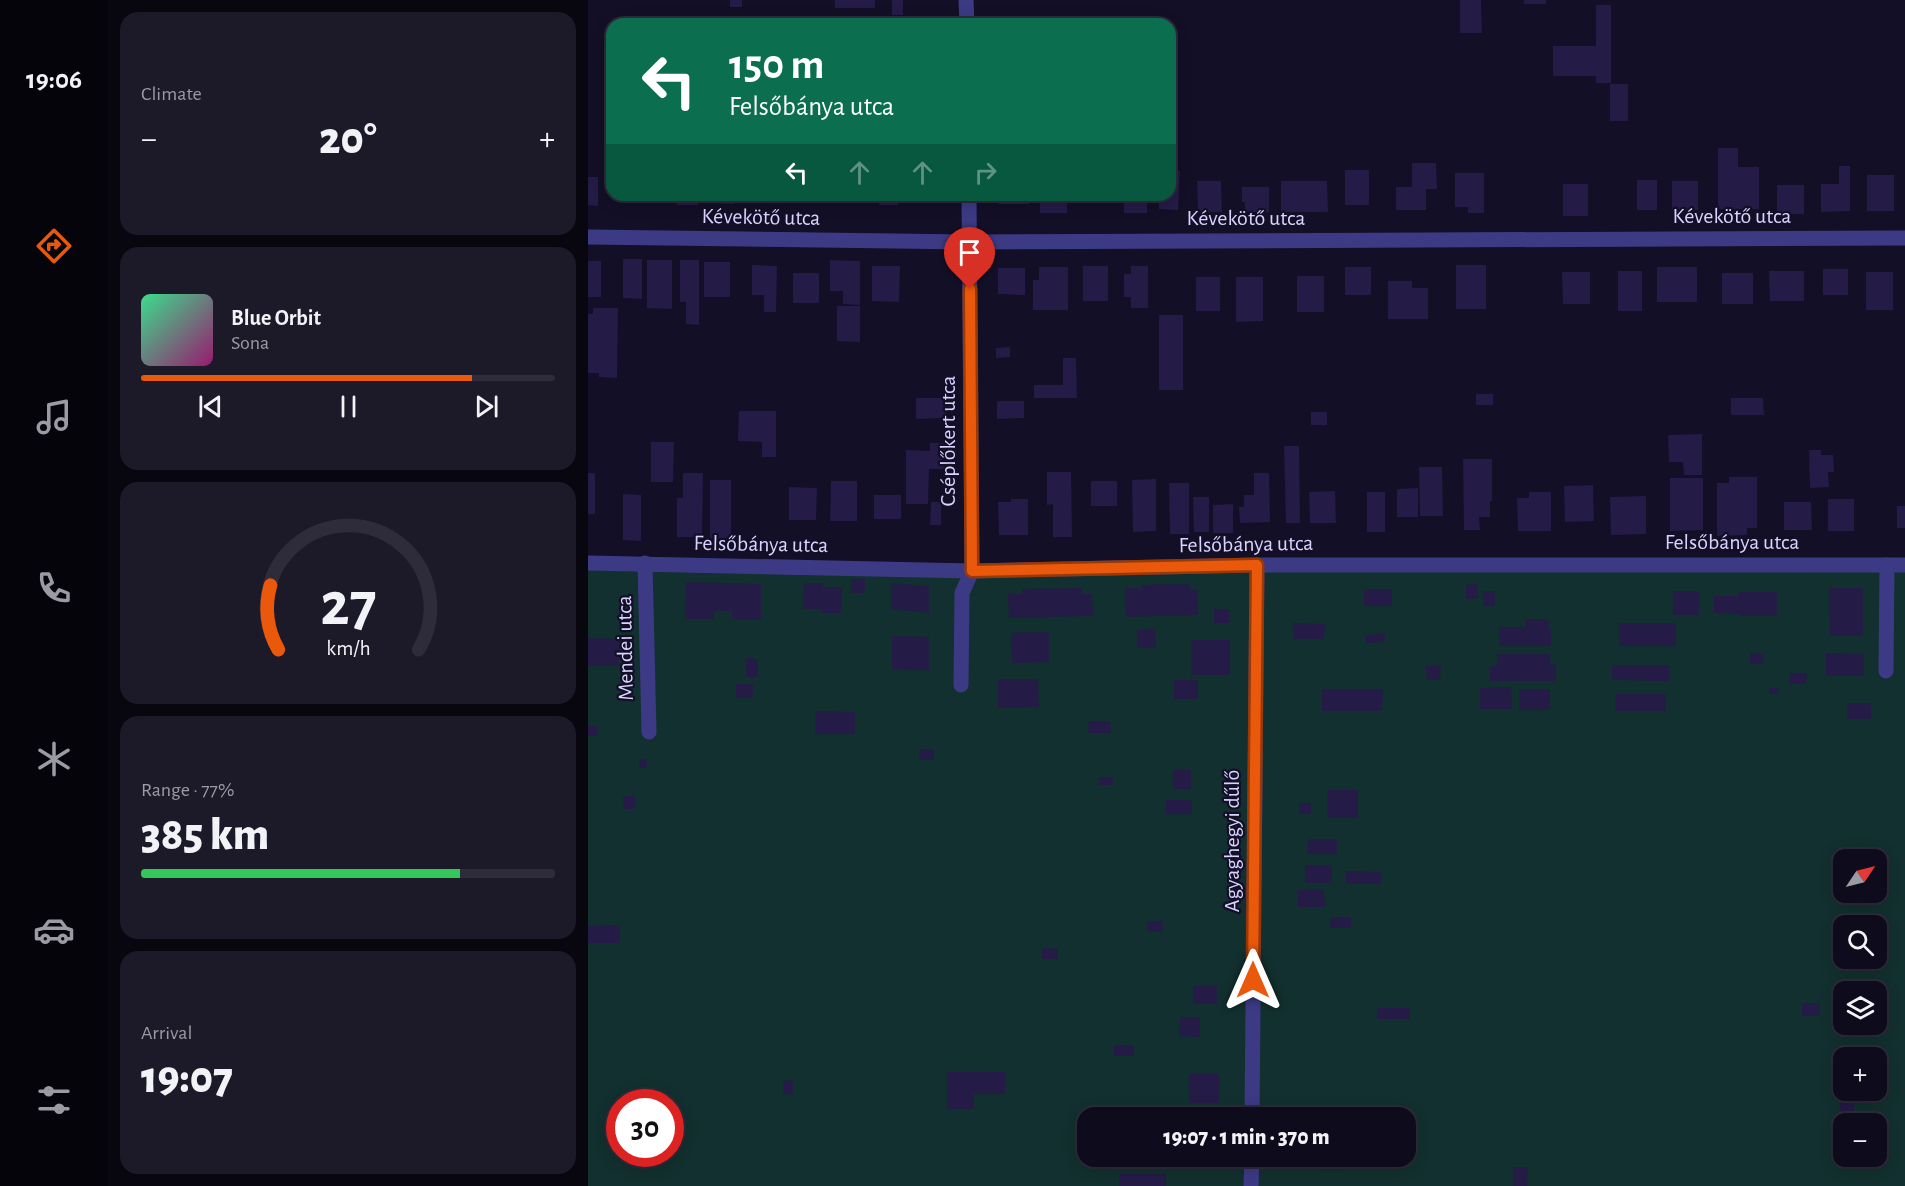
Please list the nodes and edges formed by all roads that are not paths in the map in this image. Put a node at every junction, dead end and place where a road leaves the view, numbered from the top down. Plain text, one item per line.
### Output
1 (966, 0) edge
2 (967, 18) edge
3 (969, 201) edge
4 (588, 237) edge
5 (1905, 238) edge
6 (969, 242) junction
7 (588, 563) edge
8 (645, 563) junction
9 (1257, 565) junction
10 (1887, 565) junction
11 (1905, 565) edge
12 (972, 571) junction
13 (1886, 671) dead end
14 (961, 685) dead end
15 (649, 732) dead end
16 (1252, 1107) edge
17 (1252, 1167) edge
18 (1251, 1186) edge

1 - 2 street
3 - 6 street, Cséplőkert utca
4 - 6 street, Kévekötő utca
5 - 6 street, Kévekötő utca
6 - 12 street, Cséplőkert utca
7 - 8 street, Felsőbánya utca
8 - 12 street, Felsőbánya utca
8 - 15 street, Mendei utca
9 - 10 street, Felsőbánya utca
9 - 12 street, Felsőbánya utca
9 - 16 street, Agyaghegyi dűlő
10 - 11 street, Felsőbánya utca
10 - 13 street
12 - 14 street, Cséplőkert utca
17 - 18 street

